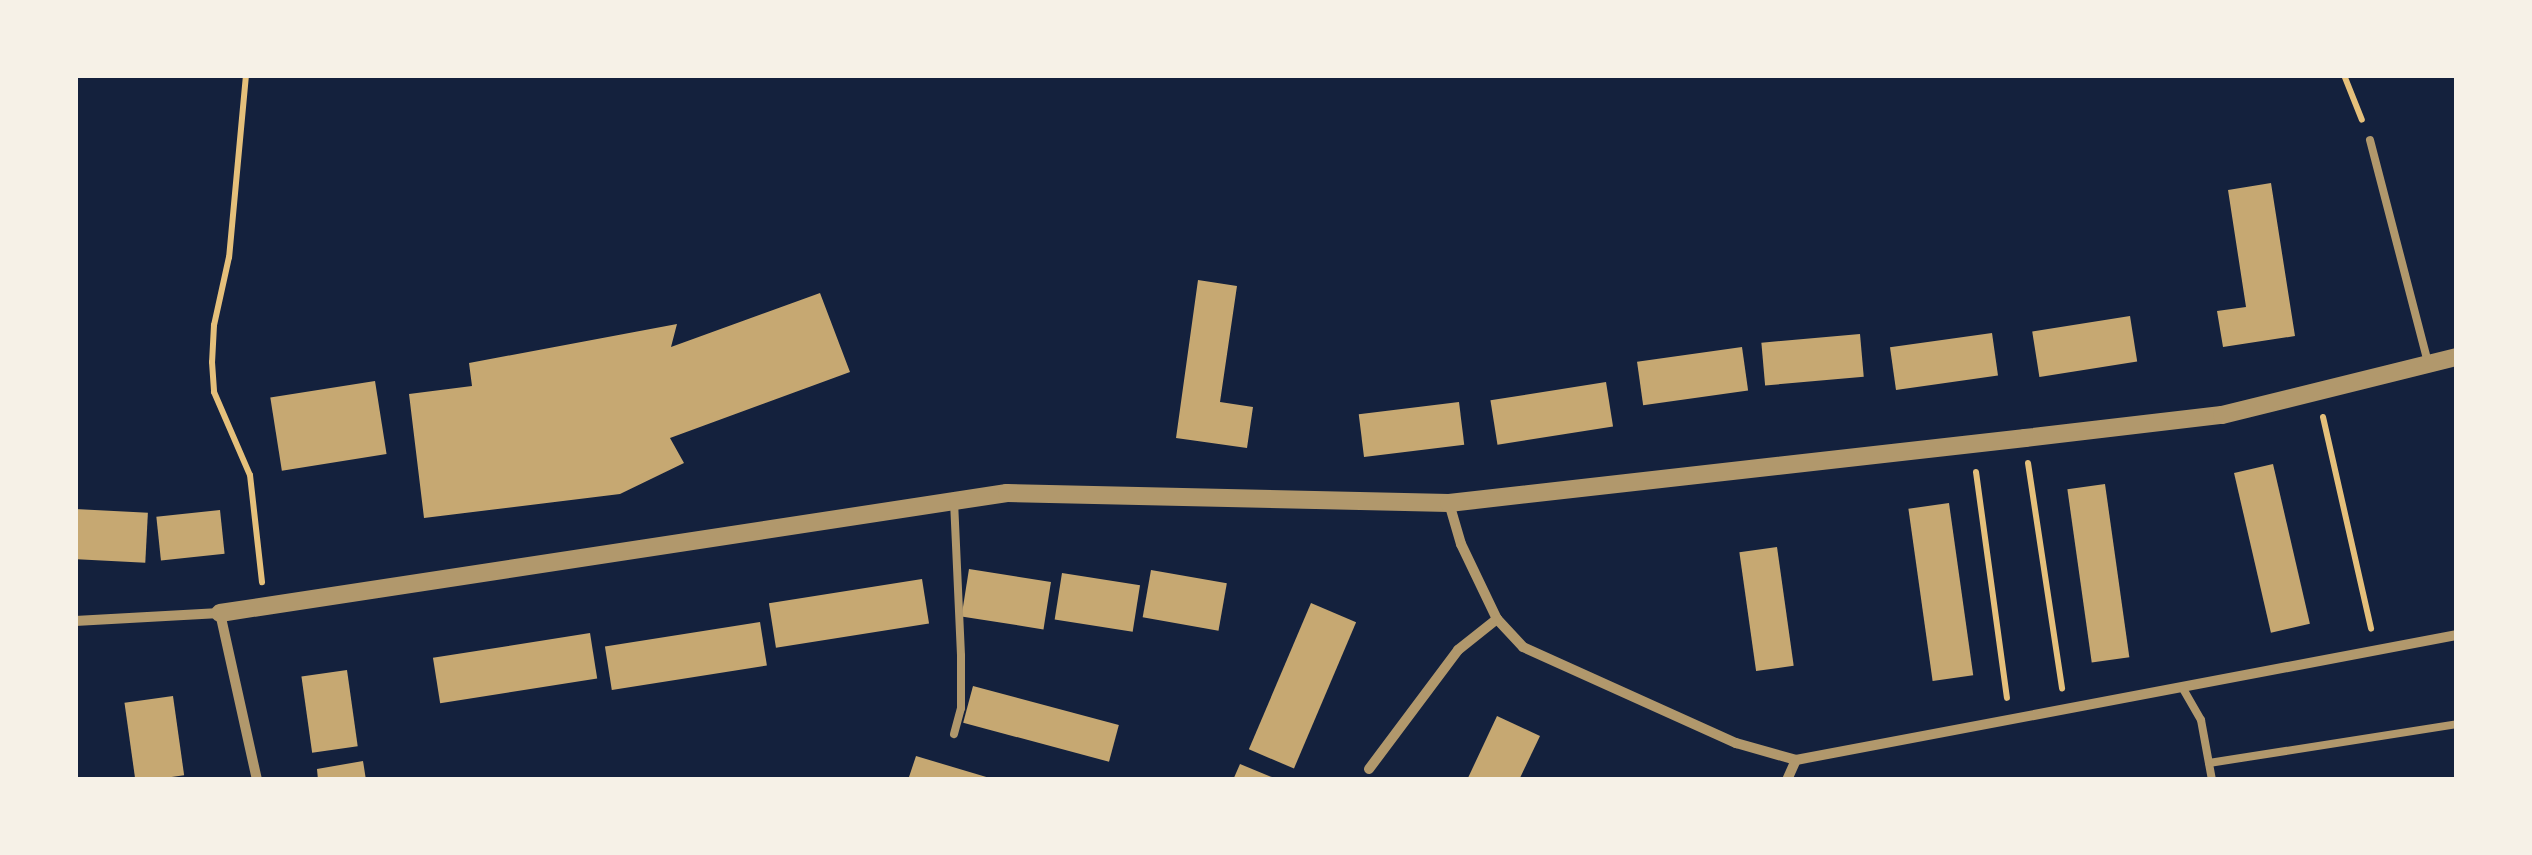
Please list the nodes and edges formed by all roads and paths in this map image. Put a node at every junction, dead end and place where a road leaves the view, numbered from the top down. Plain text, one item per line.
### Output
1 (246, 75) edge
2 (2344, 75) edge
3 (2370, 140) joint
4 (2457, 356) edge
5 (2430, 366) junction
6 (2317, 393) junction
7 (2025, 438) junction
8 (1972, 444) junction
9 (954, 501) junction
10 (1449, 504) junction
11 (264, 603) junction
12 (220, 613) junction
13 (1496, 619) junction
14 (75, 622) edge
15 (2457, 635) edge
16 (2376, 650) junction
17 (2182, 687) junction
18 (2065, 709) junction
19 (2010, 719) junction
20 (2457, 724) edge
21 (954, 734) dead end
22 (1796, 760) junction
23 (2209, 762) junction
24 (1369, 769) dead end
25 (257, 780) edge
26 (1787, 780) edge
27 (2212, 780) edge

1 - 11 path
2 - 3 path
3 - 5 lane
4 - 5 street
5 - 6 street
6 - 7 street
6 - 16 path
7 - 8 street
7 - 18 path
8 - 10 street
8 - 19 path
9 - 10 street
9 - 11 street
9 - 21 lane
10 - 13 street
11 - 12 street
12 - 14 street
12 - 25 street
13 - 22 street
13 - 24 street
15 - 16 street
16 - 17 street
17 - 18 street
17 - 23 lane
18 - 19 street
19 - 22 street
20 - 23 lane
22 - 26 street
23 - 27 lane

